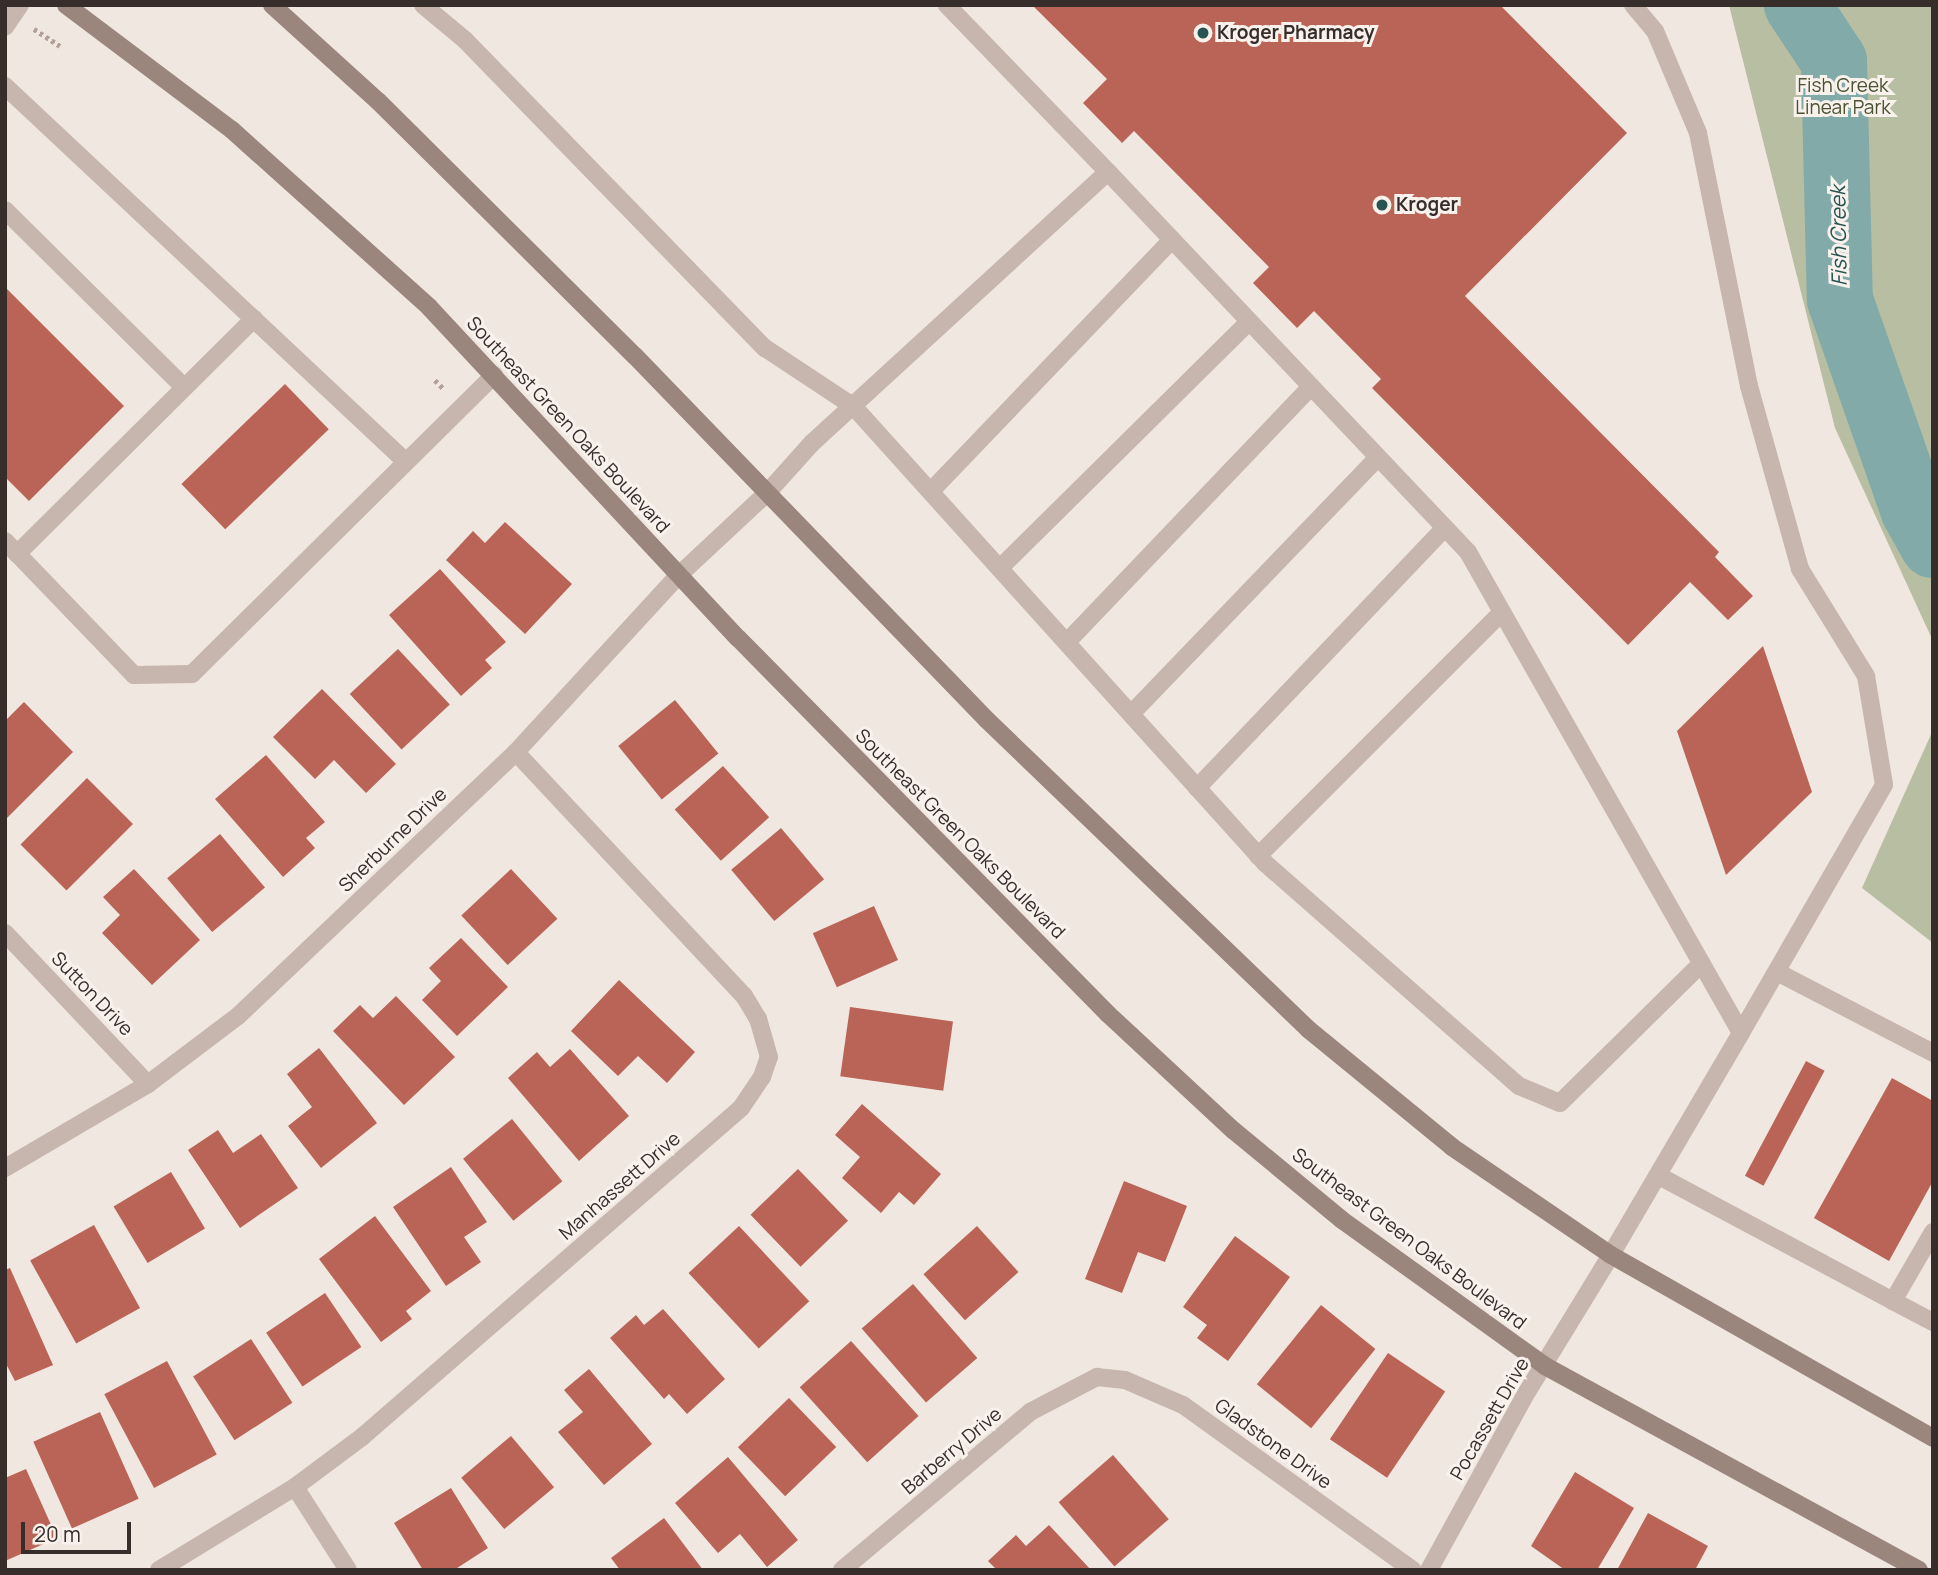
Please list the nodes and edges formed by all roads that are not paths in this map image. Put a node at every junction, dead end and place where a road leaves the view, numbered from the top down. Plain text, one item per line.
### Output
1 (20, 5) edge
2 (66, 5) edge
3 (272, 5) edge
4 (423, 5) edge
5 (947, 5) edge
6 (1633, 5) edge
7 (5, 27) edge
8 (5, 86) edge
9 (1108, 172) junction
10 (5, 210) edge
11 (1172, 240) junction
12 (254, 319) junction
13 (1249, 322) junction
14 (494, 375) junction
15 (184, 387) junction
16 (1311, 387) junction
17 (854, 407) junction
18 (1378, 457) junction
19 (405, 461) junction
20 (932, 491) junction
21 (768, 492) junction
22 (1445, 528) junction
23 (11, 548) edge
24 (1000, 568) junction
25 (680, 575) junction
26 (1502, 612) junction
27 (1067, 642) junction
28 (1131, 714) junction
29 (516, 751) junction
30 (1197, 788) junction
31 (1258, 856) junction
32 (5, 933) edge
33 (1702, 963) junction
34 (1777, 972) junction
35 (1741, 1033) junction
36 (1933, 1053) edge
37 (148, 1084) junction
38 (5, 1168) edge
39 (1659, 1176) junction
40 (1933, 1232) edge
41 (1611, 1255) junction
42 (1892, 1301) junction
43 (1933, 1322) edge
44 (1545, 1366) junction
45 (1097, 1377) joint
46 (1933, 1438) edge
47 (295, 1487) junction
48 (159, 1570) edge
49 (348, 1570) edge
50 (842, 1570) edge
51 (1413, 1570) edge
52 (1429, 1570) edge
53 (1919, 1570) edge

1 - 7 street
2 - 14 main road, Southeast Green Oaks Boulevard
3 - 21 main road
4 - 17 street
5 - 9 street
6 - 34 street, Pocassett Drive
8 - 12 street
9 - 11 street
9 - 17 street, Sherburne Drive
10 - 15 street
11 - 13 street
11 - 20 street
12 - 15 street
12 - 19 street
13 - 16 street
13 - 24 street
14 - 19 street
14 - 25 main road, Southeast Green Oaks Boulevard
15 - 23 street
16 - 18 street
16 - 27 street
17 - 20 street
17 - 21 street, Sherburne Drive
18 - 22 street
18 - 28 street
19 - 23 street
20 - 24 street
21 - 25 street, Sherburne Drive
21 - 41 main road
22 - 26 street
22 - 30 street
24 - 27 street
25 - 29 street, Sherburne Drive
25 - 44 main road, Southeast Green Oaks Boulevard
26 - 31 street
26 - 33 street
27 - 28 street
28 - 30 street
29 - 37 street, Sherburne Drive
29 - 47 street, Manhassett Drive
30 - 31 street
31 - 33 street
32 - 37 street, Sutton Drive
33 - 35 street
34 - 35 street, Pocassett Drive
34 - 36 street
35 - 39 street, Pocassett Drive
37 - 38 street, Sherburne Drive
39 - 41 street, Pocassett Drive
39 - 42 street
40 - 42 street
41 - 44 street, Pocassett Drive
41 - 46 main road
42 - 43 street
44 - 52 street, Pocassett Drive
44 - 53 main road, Southeast Green Oaks Boulevard
45 - 50 street, Barberry Drive
45 - 51 street, Gladstone Drive
47 - 48 street, Manhassett Drive
47 - 49 street

